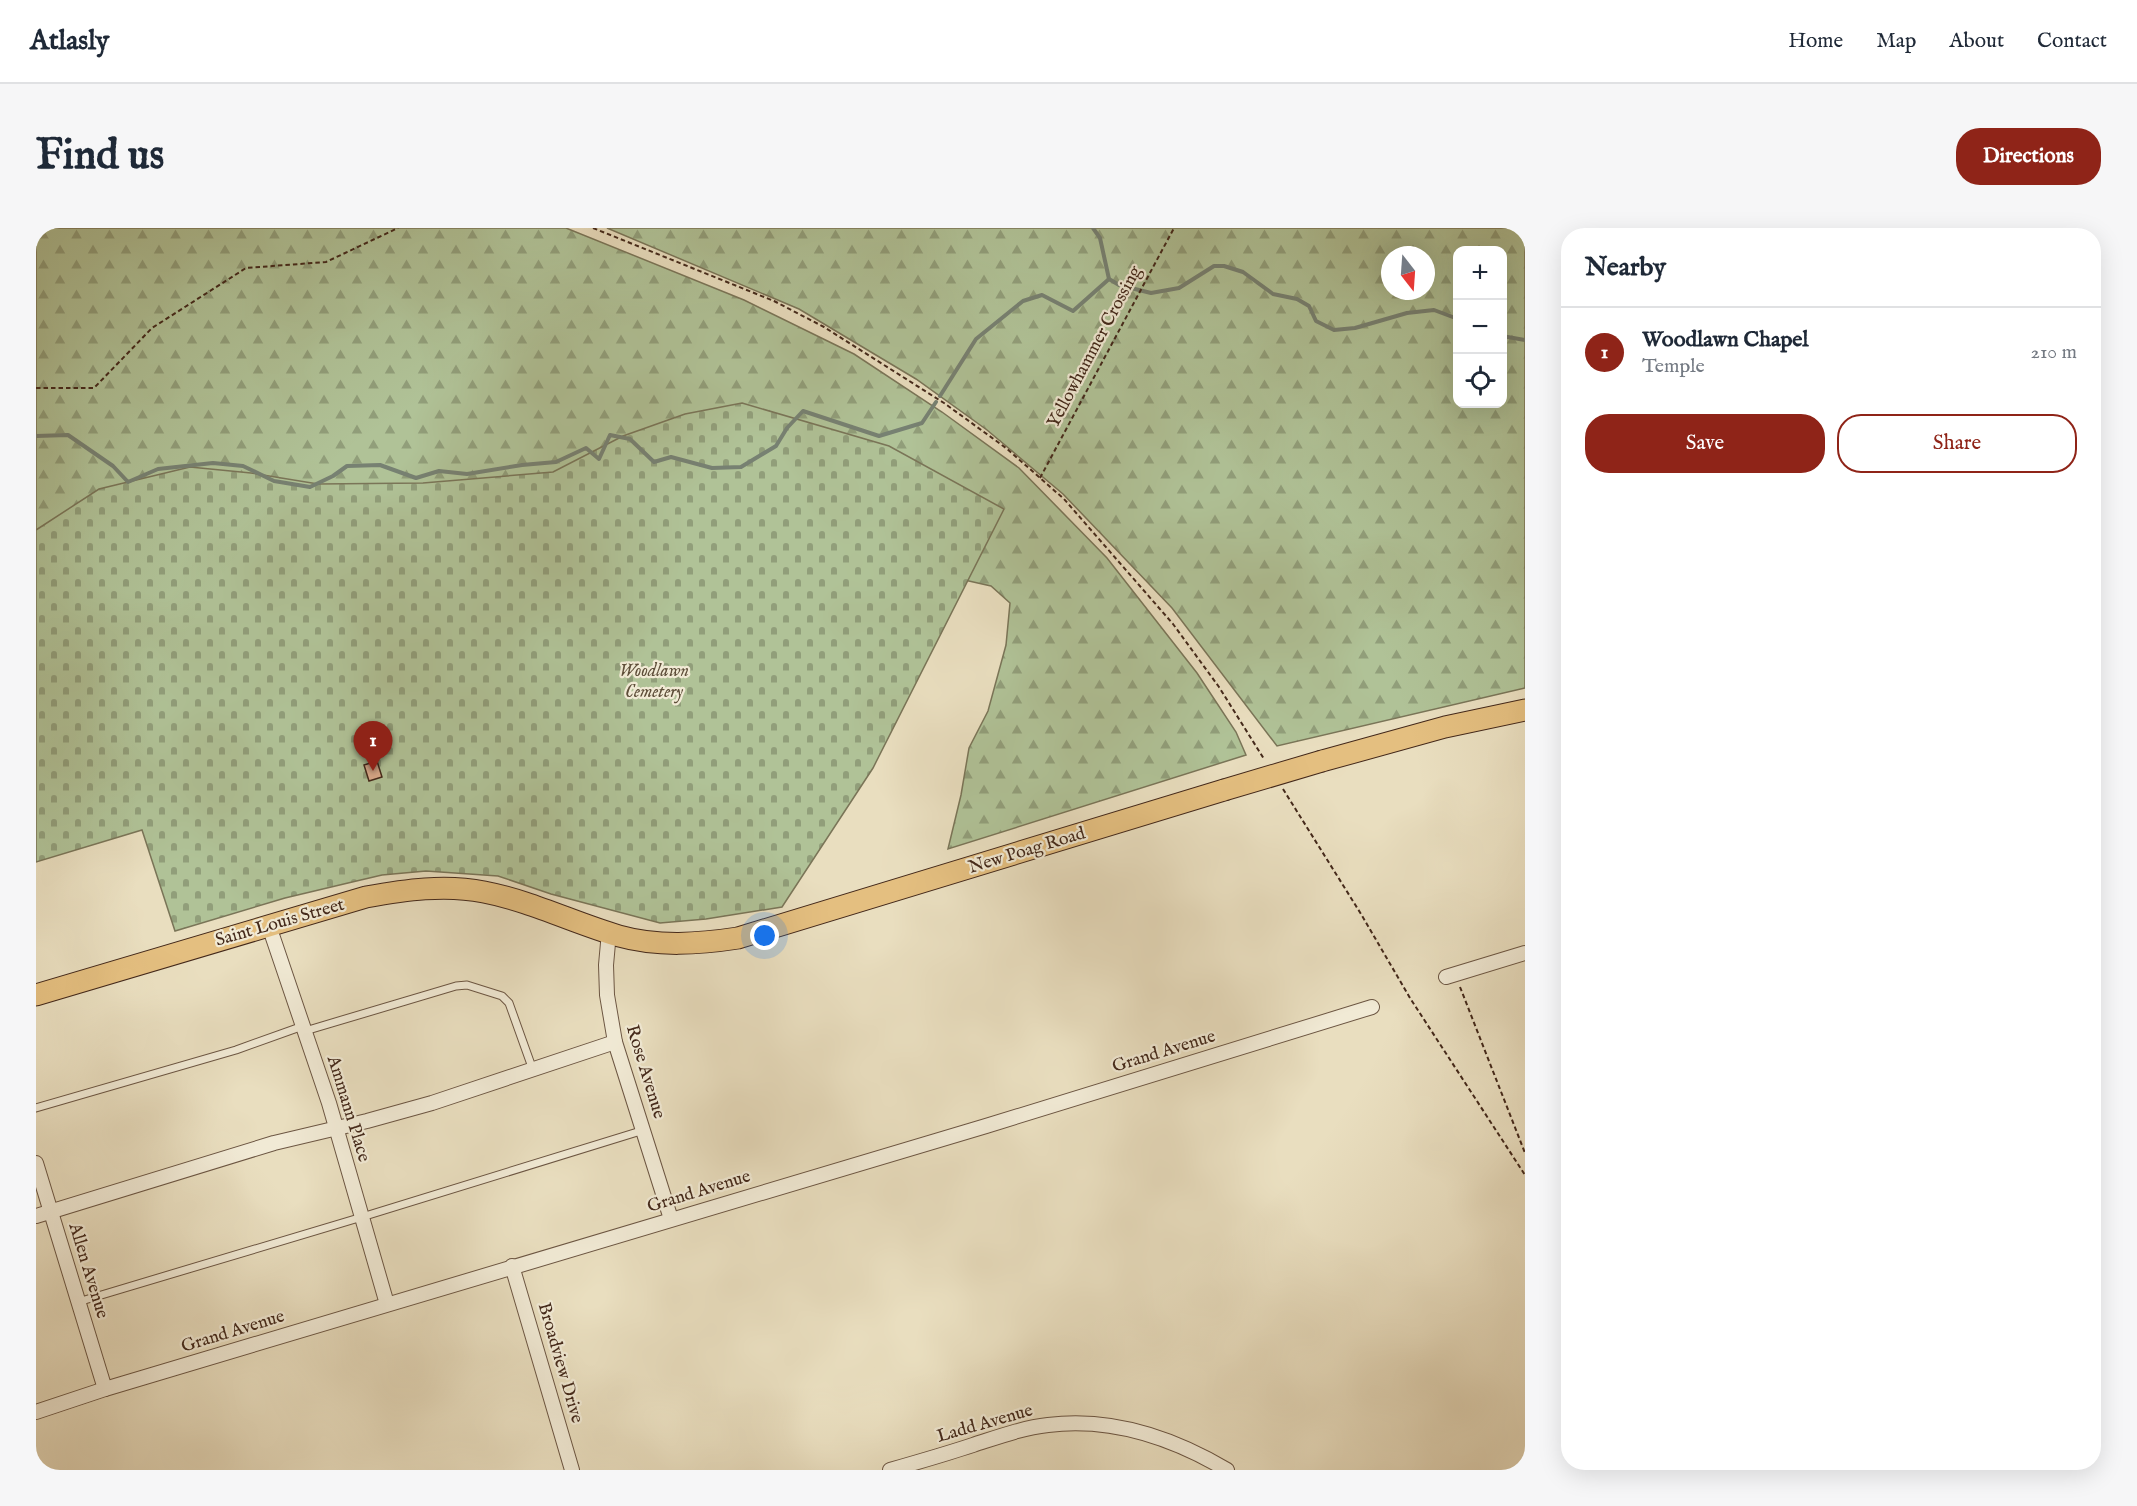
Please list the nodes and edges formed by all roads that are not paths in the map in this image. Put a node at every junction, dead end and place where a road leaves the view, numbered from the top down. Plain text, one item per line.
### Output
1 (1525, 710) edge
2 (529, 904) joint
3 (269, 926) junction
4 (609, 932) junction
5 (1525, 953) edge
6 (1446, 977) dead end
7 (36, 995) edge
8 (1372, 1007) dead end
9 (304, 1029) junction
10 (615, 1042) junction
11 (533, 1070) junction
12 (36, 1108) edge
13 (336, 1127) junction
14 (644, 1130) junction
15 (36, 1163) edge
16 (51, 1211) junction
17 (36, 1216) edge
18 (362, 1217) junction
19 (671, 1219) junction
20 (512, 1266) junction
21 (78, 1302) junction
22 (387, 1304) junction
23 (105, 1389) junction
24 (36, 1412) edge
25 (572, 1470) edge
26 (890, 1470) edge
27 (1227, 1470) edge

1 - 4 main road, New Poag Road, bridge
2 - 3 main road, Saint Louis Street
2 - 4 main road, New Poag Road
3 - 7 main road, Saint Louis Street
3 - 9 street, Ammann Place
4 - 10 street, Rose Avenue
5 - 6 street
8 - 19 street, Grand Avenue
9 - 11 lane
9 - 12 lane
9 - 13 street, Ammann Place
10 - 11 street
10 - 14 street, Rose Avenue
11 - 13 street
13 - 16 street
13 - 18 street, Ammann Place
14 - 18 lane
14 - 19 street, Rose Avenue
15 - 16 street, Allen Avenue
16 - 17 street
16 - 21 street, Allen Avenue
18 - 21 lane
18 - 22 street, Ammann Place
19 - 20 street, Grand Avenue
20 - 22 street, Grand Avenue
20 - 25 street, Broadview Drive
21 - 23 street, Allen Avenue
22 - 23 street, Grand Avenue
23 - 24 street, Grand Avenue
26 - 27 street, Ladd Avenue

